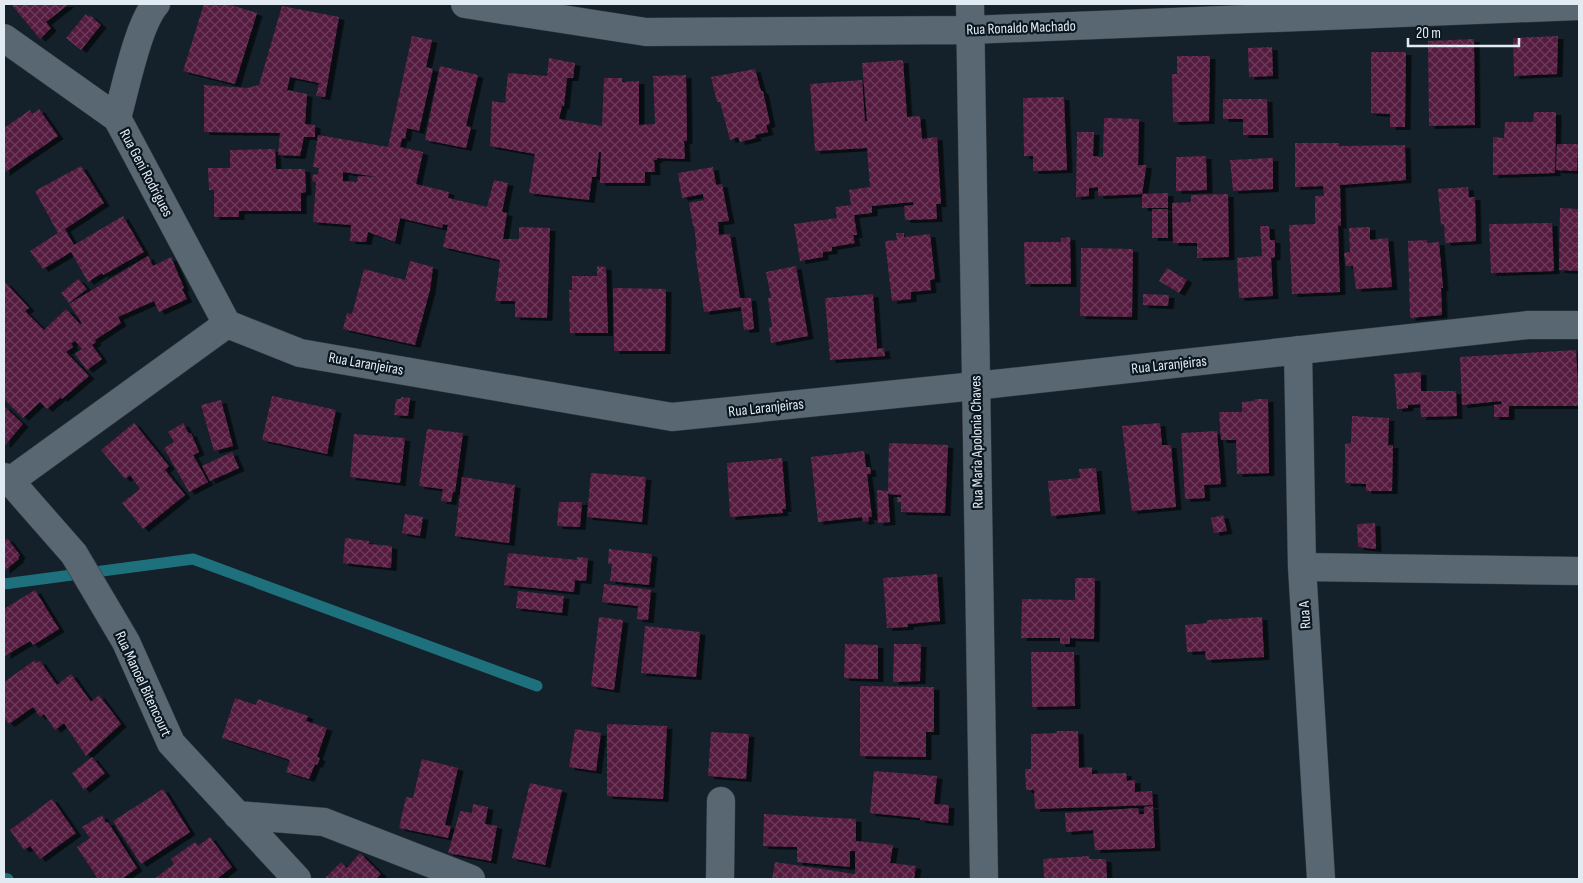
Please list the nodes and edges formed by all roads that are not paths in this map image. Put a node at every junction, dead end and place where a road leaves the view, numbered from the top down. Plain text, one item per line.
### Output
1 (156, 4) edge
2 (465, 4) edge
3 (1579, 6) edge
4 (970, 17) edge
5 (4, 38) edge
6 (117, 118) junction
7 (227, 324) junction
8 (1579, 326) edge
9 (1298, 350) junction
10 (976, 386) junction
11 (7, 479) edge
12 (1302, 567) junction
13 (1579, 571) edge
14 (721, 801) dead end
15 (238, 815) junction
16 (297, 879) edge
17 (471, 879) edge
18 (720, 879) edge
19 (984, 879) edge
20 (1321, 879) edge

1 - 6 street
2 - 4 street, Rua Ronaldo Machado
3 - 4 street, Rua Ronaldo Machado
4 - 10 street, Rua Maria Apolonia Chaves
5 - 6 street, Rua Geni Rodrigues
6 - 7 street, Rua Geni Rodrigues
7 - 10 street, Rua Laranjeiras
7 - 11 street
8 - 9 street, Rua Laranjeiras
9 - 10 street, Rua Laranjeiras
9 - 12 street, Rua A
10 - 19 street, Rua Maria Apolonia Chaves
11 - 15 street, Rua Manoel Bitencourt
12 - 13 street
12 - 20 street, Rua A
14 - 18 street
15 - 16 street, Rua Manoel Bitencourt
15 - 17 street

